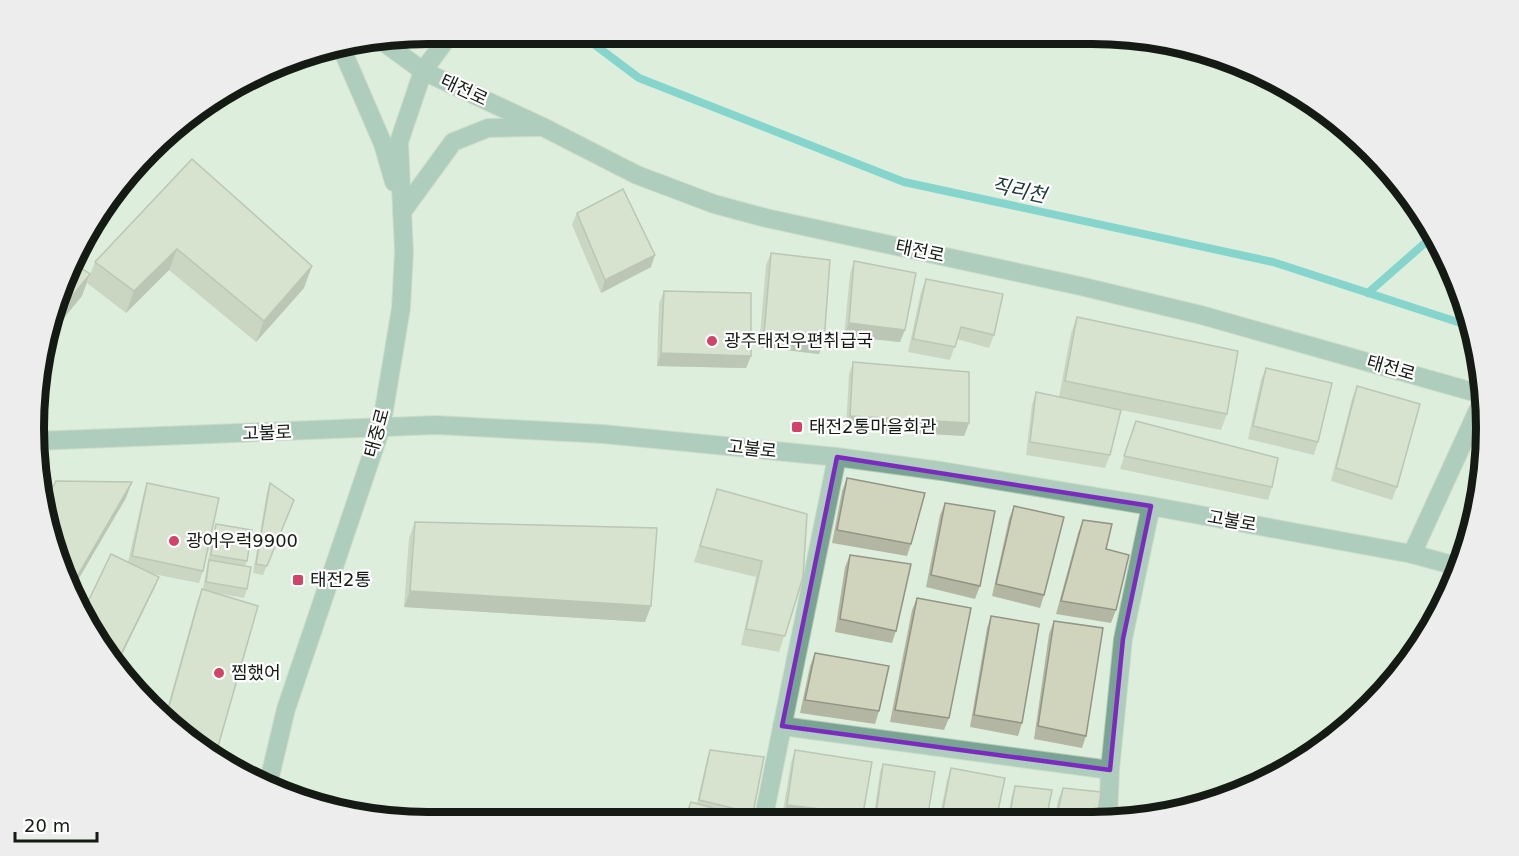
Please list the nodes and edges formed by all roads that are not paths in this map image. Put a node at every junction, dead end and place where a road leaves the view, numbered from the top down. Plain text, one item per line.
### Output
1 (443, 44) edge
2 (388, 46) edge
3 (344, 53) edge
4 (423, 71) junction
5 (543, 127) junction
6 (402, 212) junction
7 (1474, 393) edge
8 (1475, 416) edge
9 (381, 428) junction
10 (44, 441) edge
11 (837, 457) junction
12 (1150, 506) junction
13 (1412, 554) junction
14 (1450, 564) edge
15 (782, 726) junction
16 (1110, 770) junction
17 (269, 778) edge
18 (765, 812) edge
19 (1108, 812) edge

1 - 4 street, 태중로
2 - 4 street, 태전로
3 - 6 street
4 - 5 street, 태전로
4 - 6 street, 태중로
5 - 6 street
5 - 7 street, 태전로
6 - 9 street, 태중로
8 - 13 street
9 - 10 street, 고불로
9 - 11 street, 고불로
9 - 17 street, 태중로
11 - 12 street, 고불로
11 - 15 street
12 - 13 street, 고불로
12 - 16 street
13 - 14 street, 고불로
15 - 16 street
15 - 18 street
16 - 19 street

